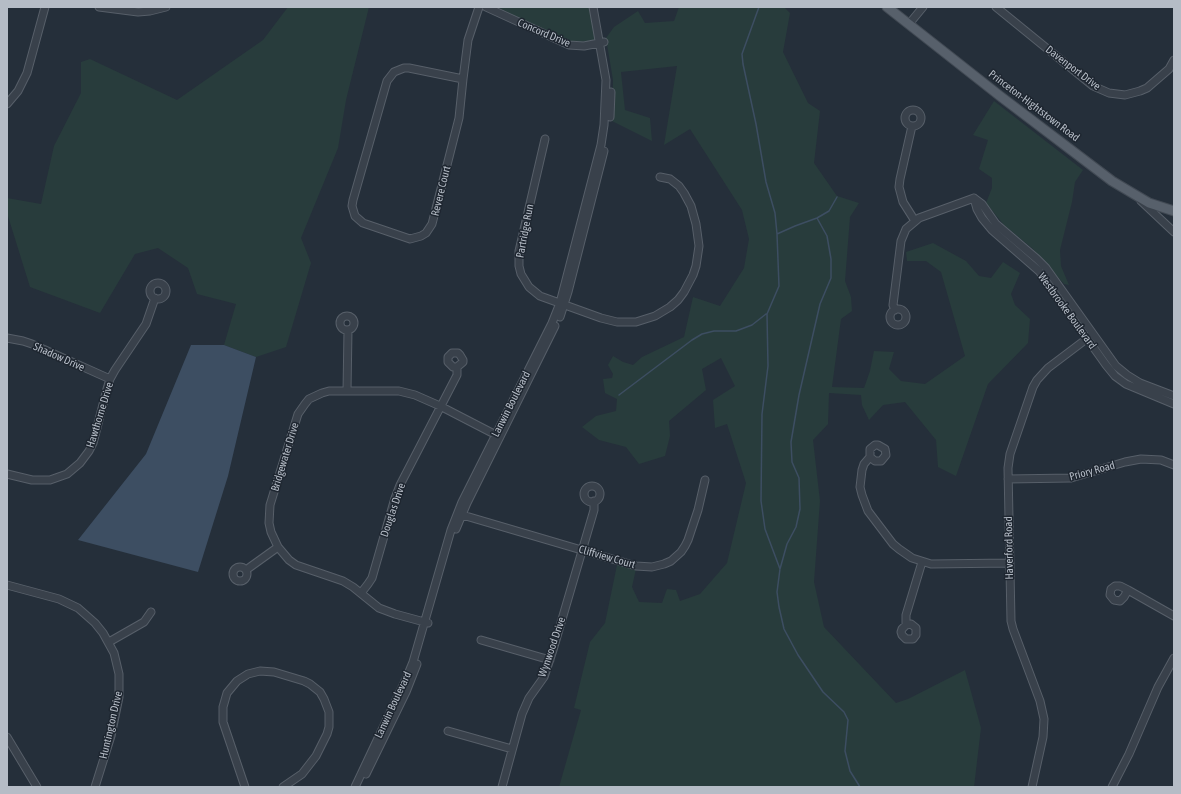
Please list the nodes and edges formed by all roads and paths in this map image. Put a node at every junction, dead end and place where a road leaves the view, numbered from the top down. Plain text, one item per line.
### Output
1 (45, 7) edge
2 (99, 7) edge
3 (166, 7) edge
4 (479, 7) edge
5 (486, 7) edge
6 (593, 7) edge
7 (597, 7) edge
8 (887, 7) edge
9 (922, 7) edge
10 (996, 7) edge
11 (909, 24) junction
12 (602, 42) junction
13 (1174, 60) edge
14 (463, 79) junction
15 (7, 104) edge
16 (912, 126) dead end
17 (545, 139) dead end
18 (660, 177) dead end
19 (1135, 196) junction
20 (1174, 211) edge
21 (915, 221) junction
22 (1174, 232) edge
23 (155, 298) dead end
24 (562, 304) junction
25 (895, 310) dead end
26 (348, 330) dead end
27 (1090, 337) junction
28 (7, 338) edge
29 (458, 368) dead end
30 (110, 379) junction
31 (347, 391) junction
32 (1174, 396) edge
33 (1174, 404) edge
34 (440, 406) junction
35 (498, 436) junction
36 (870, 457) dead end
37 (1174, 465) edge
38 (7, 474) edge
39 (1008, 479) junction
40 (705, 480) dead end
41 (594, 501) dead end
42 (459, 515) junction
43 (278, 548) junction
44 (582, 550) junction
45 (922, 562) junction
46 (1009, 563) junction
47 (246, 570) dead end
48 (7, 585) edge
49 (1128, 590) dead end
50 (361, 593) junction
51 (151, 612) dead end
52 (1174, 616) edge
53 (427, 623) junction
54 (906, 625) dead end
55 (481, 640) dead end
56 (109, 642) junction
57 (1174, 658) edge
58 (550, 660) junction
59 (448, 731) dead end
60 (7, 737) edge
61 (512, 749) junction
62 (37, 787) edge
63 (96, 787) edge
64 (245, 787) edge
65 (283, 787) edge
66 (354, 787) edge
67 (360, 787) edge
68 (502, 787) edge
69 (1032, 787) edge
70 (1112, 787) edge

1 - 15 street
2 - 3 street
4 - 14 street
5 - 12 street, Concord Drive
6 - 12 street, Lanwin Boulevard
7 - 12 street, Lanwin Boulevard
8 - 11 main road, Princeton-Hightstown Road
9 - 11 street
10 - 13 street, Davenport Drive
11 - 19 main road, Princeton-Hightstown Road
12 - 24 street, Lanwin Boulevard
14 - 14 street, Revere Court
16 - 21 street
17 - 24 street, Partridge Run
18 - 24 street, Partridge Run
19 - 20 main road, Princeton-Hightstown Road
19 - 22 street
21 - 25 street
21 - 27 street, Westbrooke Boulevard
23 - 30 street, Hawthorne Drive
24 - 35 street, Lanwin Boulevard
26 - 31 street
27 - 32 street, Westbrooke Boulevard
27 - 33 street, Westbrooke Boulevard
27 - 39 street, Haverford Road
28 - 30 street, Shadow Drive
29 - 34 street, Douglas Drive
30 - 38 street, Hawthorne Drive
31 - 34 street, Bridgewater Drive
31 - 43 street, Bridgewater Drive
34 - 35 street, Bridgewater Drive
34 - 50 street, Douglas Drive
35 - 42 street, Lanwin Boulevard
36 - 45 street
37 - 39 street, Priory Road
39 - 46 street, Haverford Road
40 - 44 street, Cliffview Court
41 - 44 street, Wynwood Drive
42 - 44 street, Cliffview Court
42 - 53 street, Lanwin Boulevard
43 - 47 street
43 - 50 street, Bridgewater Drive
44 - 58 street, Wynwood Drive
45 - 46 street
45 - 54 street
46 - 69 street, Haverford Road
48 - 56 street, Huntington Drive
49 - 52 street
50 - 53 street, Bridgewater Drive
51 - 56 street
53 - 66 street, Lanwin Boulevard
53 - 67 street, Lanwin Boulevard
55 - 58 street
56 - 63 street, Huntington Drive
57 - 70 street
58 - 61 street, Wynwood Drive
59 - 61 street
60 - 62 street
61 - 68 street, Wynwood Drive
64 - 65 street

